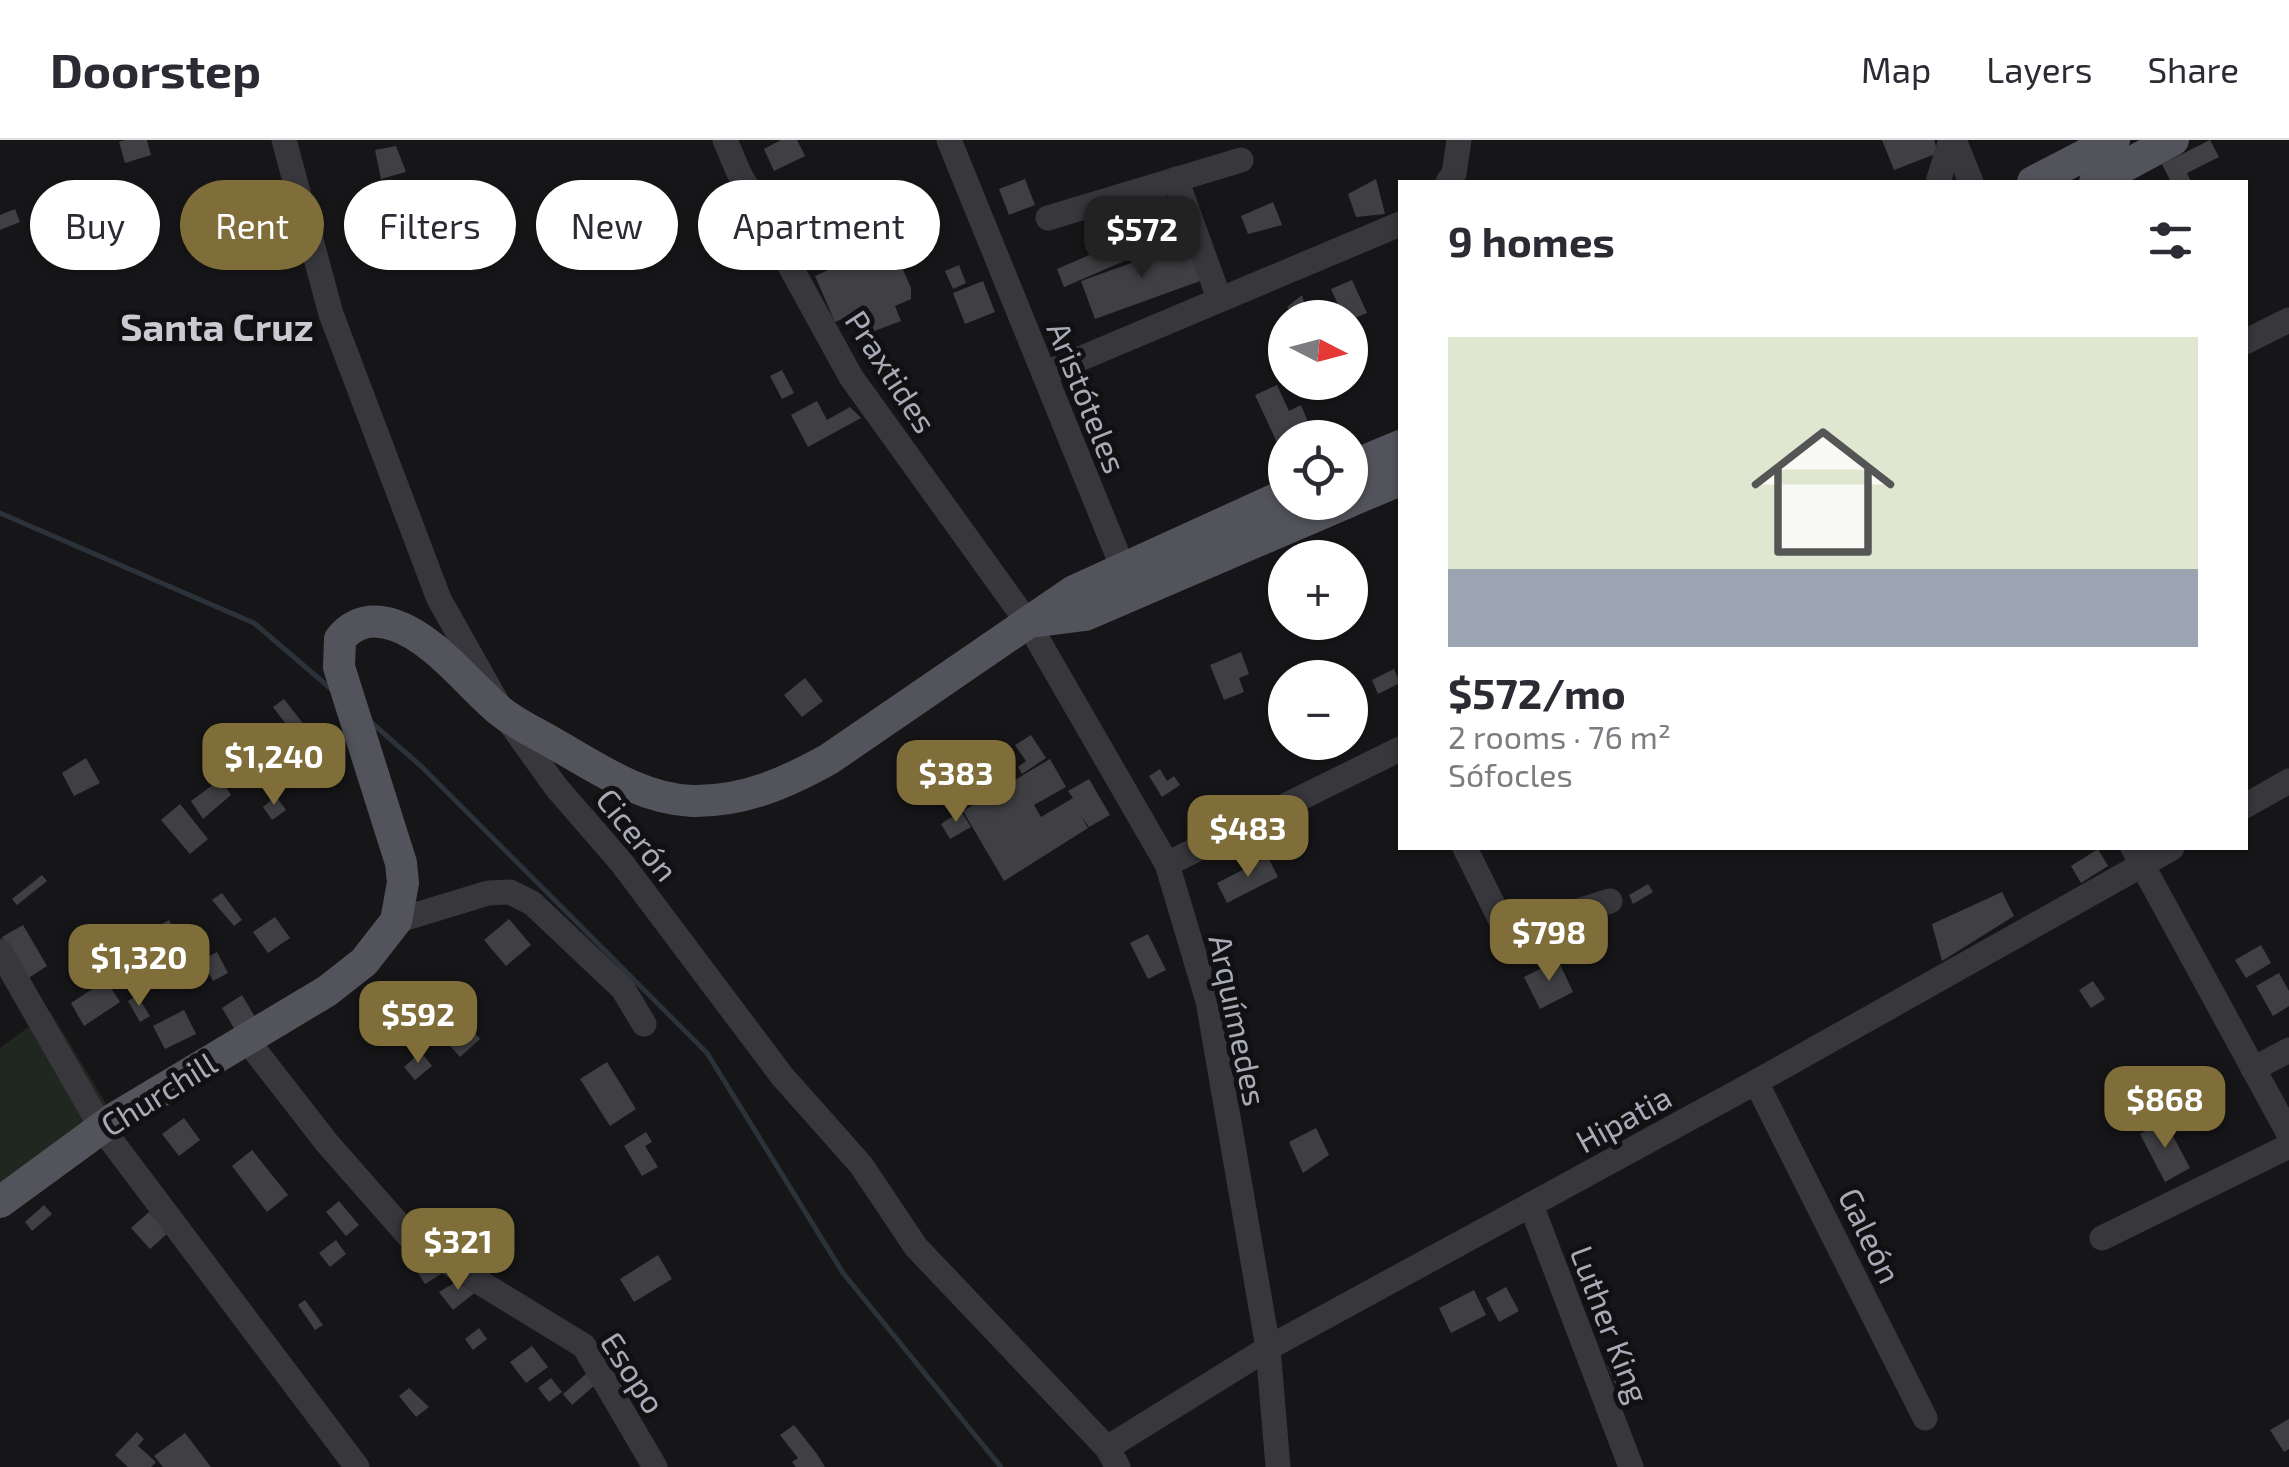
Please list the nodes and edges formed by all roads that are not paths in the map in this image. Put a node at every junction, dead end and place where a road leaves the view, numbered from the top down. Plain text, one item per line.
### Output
1 (284, 140) edge
2 (725, 140) edge
3 (949, 140) edge
4 (1459, 140) edge
5 (1953, 140) edge
6 (2114, 140) edge
7 (2173, 140) edge
8 (1241, 160) dead end
9 (1176, 180) junction
10 (1450, 180) edge
11 (1939, 180) edge
12 (1970, 180) edge
13 (2037, 180) edge
14 (2098, 180) edge
15 (1048, 218) dead end
16 (1398, 225) edge
17 (1219, 298) junction
18 (2289, 320) edge
19 (2248, 340) edge
20 (1044, 374) junction
21 (1398, 447) edge
22 (1368, 459) edge
23 (1398, 481) edge
24 (1368, 494) edge
25 (1268, 504) edge
26 (1307, 520) edge
27 (1123, 568) junction
28 (1028, 622) junction
29 (502, 714) junction
30 (1398, 750) edge
31 (2289, 781) edge
32 (2248, 804) edge
33 (1465, 850) edge
34 (2163, 850) edge
35 (2137, 856) edge
36 (1167, 864) junction
37 (1610, 900) dead end
38 (396, 921) junction
39 (0, 951) edge
40 (644, 1024) dead end
41 (246, 1039) junction
42 (2289, 1050) edge
43 (2252, 1070) junction
44 (1756, 1082) junction
45 (101, 1127) junction
46 (2289, 1134) edge
47 (2289, 1146) edge
48 (0, 1202) edge
49 (1531, 1205) junction
50 (2102, 1238) dead end
51 (1268, 1348) junction
52 (1925, 1418) dead end
53 (1113, 1458) edge
54 (356, 1467) edge
55 (655, 1467) edge
56 (1278, 1467) edge
57 (1631, 1467) edge

1 - 29 street, Cicerón
2 - 28 street, Praxtides
3 - 20 street, Aristóteles
4 - 10 street
5 - 11 street
5 - 12 street
6 - 13 main road
7 - 14 main road
8 - 9 street
9 - 15 street
9 - 17 street
16 - 17 street
17 - 20 street
18 - 19 street
20 - 27 street, Aristóteles
21 - 22 main road
23 - 24 main road
25 - 27 main road
26 - 28 main road
27 - 28 main road
28 - 29 main road
28 - 36 street, Arquímedes
29 - 38 main road
29 - 53 street, Cicerón
30 - 36 street
31 - 32 street
33 - 37 street
34 - 35 street, Hipatia
35 - 43 street
35 - 44 street, Hipatia
36 - 51 street, Arquímedes
38 - 40 street
38 - 41 main road, Churchill
39 - 45 street
41 - 45 main road, Churchill
41 - 55 street, Esopo
42 - 43 street
43 - 46 street
44 - 49 street, Hipatia
44 - 52 street, Galeón
45 - 48 main road, Churchill
45 - 54 street
47 - 50 street
49 - 51 street, Hipatia
49 - 57 street, Luther King
51 - 53 street, Hipatia
51 - 56 street, Arquímedes

